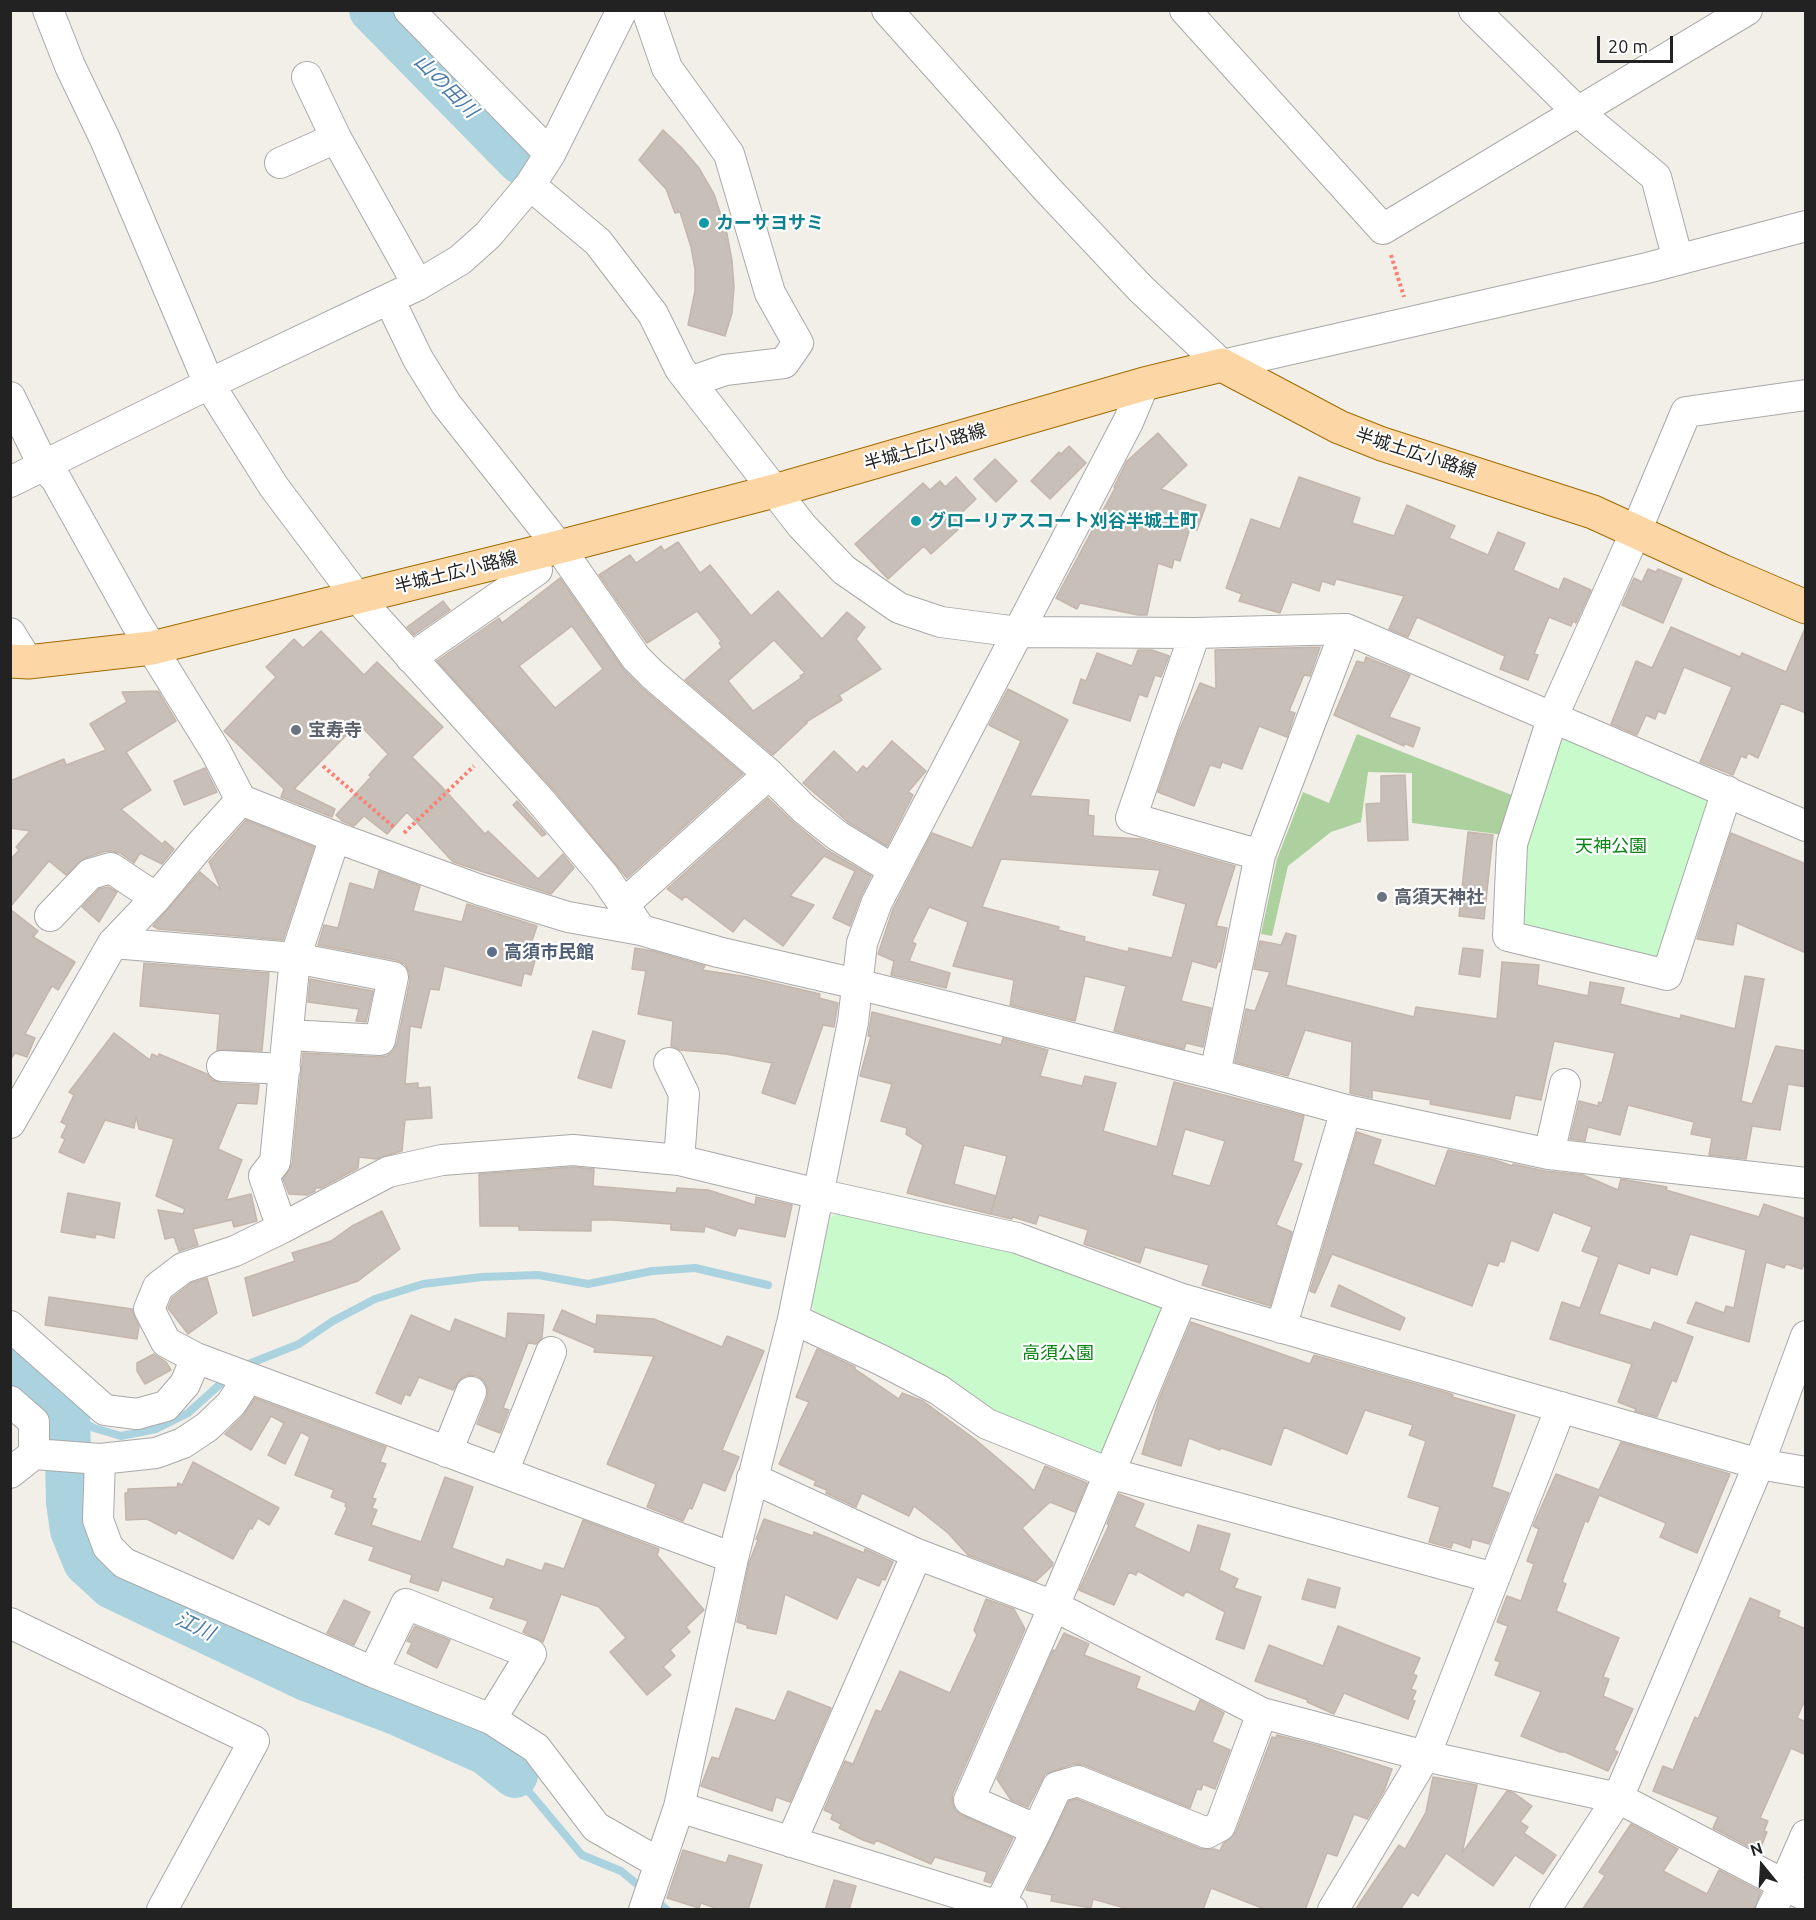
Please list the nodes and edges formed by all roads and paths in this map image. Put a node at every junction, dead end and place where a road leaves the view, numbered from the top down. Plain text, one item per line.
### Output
1 (48, 10) edge
2 (409, 10) edge
3 (887, 10) edge
4 (1185, 10) edge
5 (1474, 10) edge
6 (1748, 10) edge
7 (627, 11) edge
8 (307, 77) dead end
9 (1578, 112) junction
10 (336, 138) junction
11 (550, 154) junction
12 (280, 163) dead end
13 (530, 185) junction
14 (1806, 226) edge
15 (1383, 229) junction
16 (1678, 260) junction
17 (418, 285) junction
18 (389, 299) junction
19 (1411, 322) junction
20 (1222, 365) junction
21 (690, 382) junction
22 (209, 384) junction
23 (1144, 384) junction
24 (1806, 395) edge
25 (10, 397) edge
26 (44, 467) junction
27 (10, 482) edge
28 (774, 491) junction
29 (1636, 531) junction
30 (548, 559) junction
31 (356, 596) junction
32 (1806, 607) edge
33 (1346, 629) junction
34 (1018, 632) junction
35 (10, 633) edge
36 (1195, 633) junction
37 (152, 648) junction
38 (411, 658) junction
39 (20, 662) edge
40 (1553, 716) junction
41 (492, 749) junction
42 (323, 766) dead end
43 (769, 774) junction
44 (1727, 791) junction
45 (241, 800) junction
46 (1806, 826) edge
47 (335, 837) junction
48 (1260, 855) junction
49 (894, 870) junction
50 (156, 898) junction
51 (624, 904) junction
52 (50, 916) dead end
53 (641, 930) junction
54 (113, 943) junction
55 (296, 958) junction
56 (857, 984) junction
57 (288, 1035) junction
58 (669, 1063) dead end
59 (222, 1065) dead end
60 (285, 1069) junction
61 (1215, 1074) junction
62 (1565, 1084) dead end
63 (1346, 1110) junction
64 (10, 1123) edge
65 (1549, 1154) junction
66 (679, 1160) junction
67 (1806, 1183) edge
68 (818, 1194) junction
69 (282, 1228) junction
70 (1182, 1299) junction
71 (793, 1319) junction
72 (10, 1326) edge
73 (1281, 1328) junction
74 (1806, 1336) edge
75 (551, 1352) dead end
76 (206, 1362) junction
77 (247, 1378) junction
78 (471, 1392) dead end
79 (10, 1401) edge
80 (1562, 1407) junction
81 (447, 1452) junction
82 (35, 1454) junction
83 (99, 1459) junction
84 (1759, 1464) junction
85 (503, 1472) junction
86 (1806, 1472) edge
87 (10, 1473) edge
88 (1109, 1473) junction
89 (753, 1478) junction
90 (916, 1554) junction
91 (733, 1558) junction
92 (1494, 1578) junction
93 (1054, 1606) junction
94 (10, 1623) edge
95 (373, 1672) junction
96 (1262, 1713) junction
97 (491, 1719) junction
98 (1425, 1756) junction
99 (1618, 1798) junction
100 (679, 1808) junction
101 (1037, 1830) junction
102 (1806, 1835) edge
103 (791, 1842) junction
104 (659, 1863) junction
105 (1795, 1890) edge
106 (1005, 1907) edge
107 (162, 1910) edge
108 (644, 1910) edge
109 (1332, 1910) edge
110 (1545, 1910) edge
111 (1770, 1910) edge

1 - 22 street
2 - 11 street
3 - 20 street
4 - 15 street
5 - 9 street
6 - 9 street
7 - 11 street
7 - 21 street
8 - 10 street
9 - 15 street
9 - 16 street
10 - 12 street
10 - 17 street
11 - 13 street
13 - 17 street
13 - 21 street
14 - 16 street
15 - 19 path
16 - 19 street
17 - 18 street
18 - 22 street
18 - 30 street
19 - 20 street
20 - 23 main road, 半城土広小路線
20 - 29 main road, 半城土広小路線
21 - 28 street
22 - 26 street
22 - 31 street
23 - 28 main road, 半城土広小路線
23 - 34 street
24 - 29 street
25 - 26 street
26 - 27 street
26 - 37 street
28 - 30 main road, 半城土広小路線
28 - 34 street
29 - 32 main road, 半城土広小路線
29 - 40 street
30 - 31 main road, 半城土広小路線
30 - 38 street
30 - 43 street
31 - 37 main road, 半城土広小路線
31 - 38 street
33 - 36 street
33 - 40 street
33 - 48 street
34 - 36 street
34 - 49 street
35 - 39 street
36 - 48 street
37 - 39 main road, 半城土広小路線
37 - 45 street
38 - 41 street
40 - 44 street
40 - 44 street
41 - 42 path
41 - 51 street
43 - 49 street
43 - 51 street
44 - 46 street
45 - 47 street
45 - 50 street
47 - 53 street
47 - 55 street
48 - 61 street
49 - 56 street
50 - 52 street
50 - 54 street
51 - 53 street
53 - 56 street
54 - 55 street
54 - 64 street
55 - 57 street
55 - 57 street
56 - 61 street
56 - 68 street
57 - 60 street
58 - 66 street
59 - 60 street
60 - 69 street
61 - 63 street
62 - 65 street
63 - 65 street
63 - 73 street
65 - 67 street
66 - 68 street
66 - 69 street
68 - 70 street
68 - 71 street
69 - 76 street
70 - 73 street
70 - 88 street
71 - 88 street
71 - 89 street
72 - 76 street
73 - 80 street
74 - 84 street
75 - 85 street
76 - 77 street
77 - 81 street
77 - 83 street
78 - 81 street
79 - 82 street
80 - 84 street
80 - 92 street
81 - 85 street
82 - 83 street
82 - 87 street
83 - 95 street
84 - 86 street
84 - 99 street
85 - 91 street
88 - 92 street
88 - 93 street
89 - 90 street
89 - 91 street
90 - 93 street
90 - 103 street
91 - 100 street
92 - 98 street
93 - 96 street
93 - 101 street
94 - 107 street
95 - 97 street
95 - 97 street
96 - 98 street
96 - 101 street
97 - 104 street
98 - 99 street
98 - 109 street
99 - 105 street
99 - 110 street
100 - 103 street
100 - 104 street
101 - 106 street
102 - 105 street
103 - 106 street
104 - 108 street
105 - 111 street

